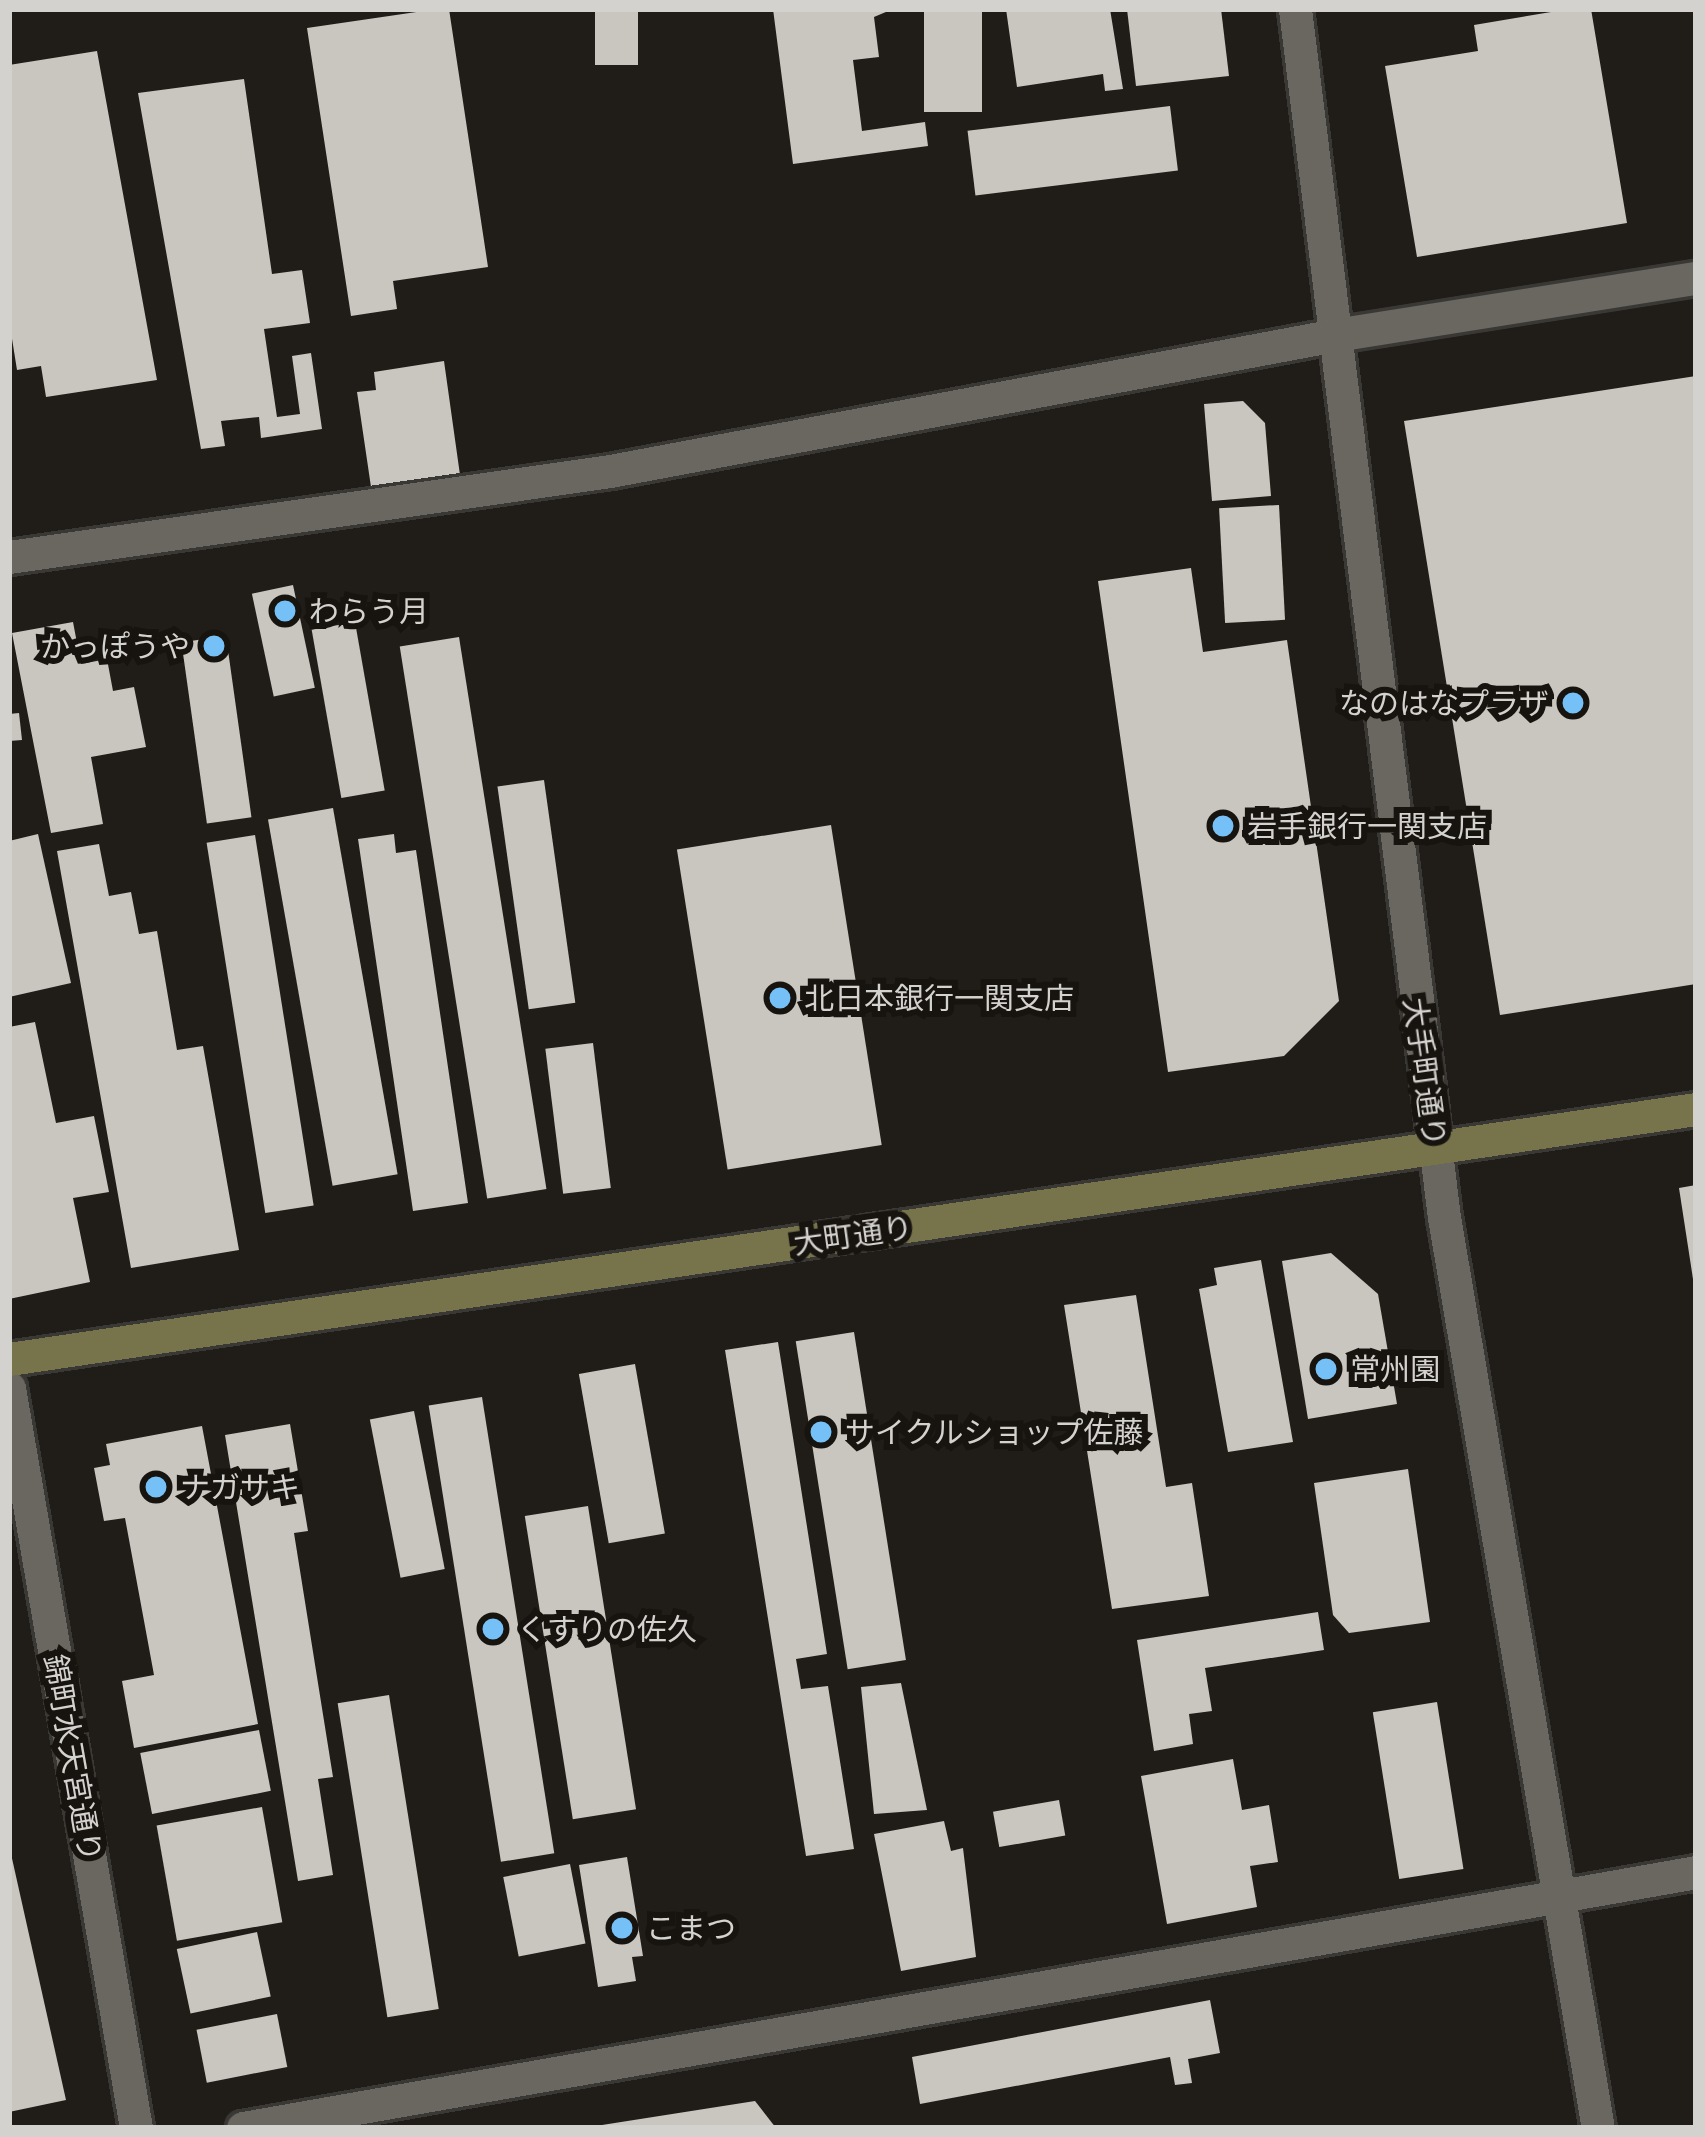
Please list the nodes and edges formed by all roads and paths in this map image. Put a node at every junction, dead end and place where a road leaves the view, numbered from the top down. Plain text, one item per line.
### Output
1 (1295, 9) edge
2 (1696, 278) edge
3 (1335, 335) junction
4 (9, 557) edge
5 (1696, 1109) edge
6 (1435, 1149) junction
7 (9, 1359) edge
8 (9, 1388) edge
9 (1696, 1872) edge
10 (1557, 1894) junction
11 (136, 2128) edge
12 (243, 2128) edge
13 (1598, 2128) edge

1 - 3 street, 大手町通り
2 - 3 street
3 - 4 street
3 - 6 street, 大手町通り
5 - 6 main road, 大町通り
6 - 7 main road, 大町通り
6 - 10 street, 大手町通り
8 - 11 street, 錦町水天宮通り
9 - 10 street
10 - 12 street
10 - 13 street, 大手町通り

